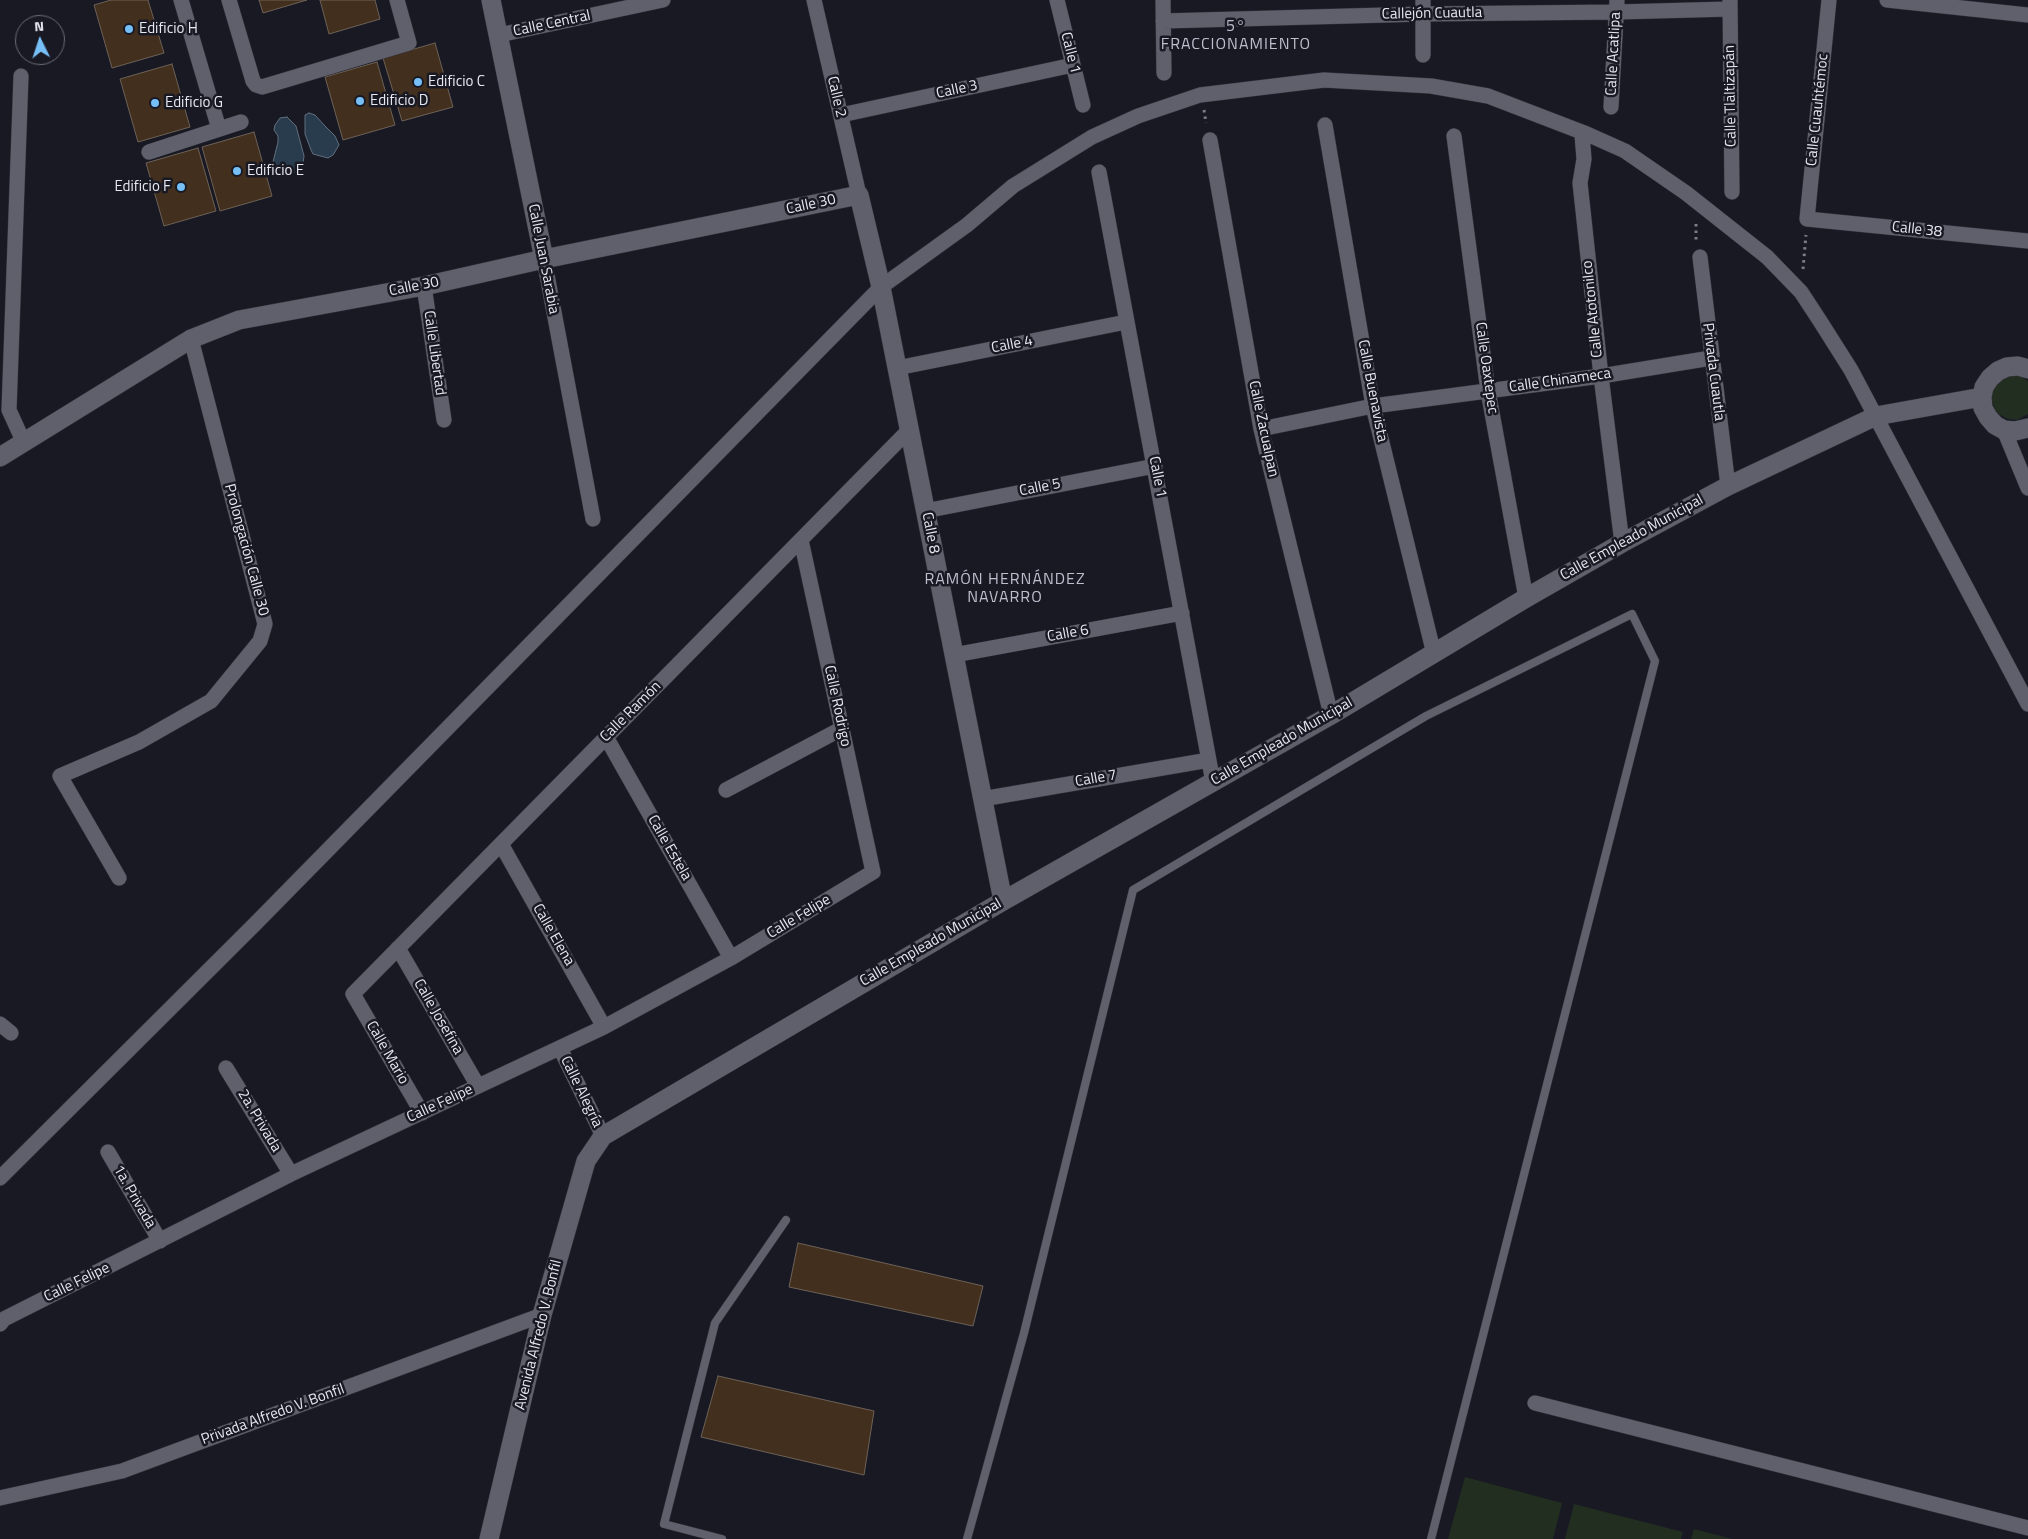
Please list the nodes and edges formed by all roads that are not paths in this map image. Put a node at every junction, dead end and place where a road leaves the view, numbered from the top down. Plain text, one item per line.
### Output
1 (181, 0) edge
2 (229, 0) edge
3 (397, 0) edge
4 (491, 0) edge
5 (664, 0) edge
6 (814, 0) edge
7 (1057, 0) edge
8 (1163, 0) edge
9 (1829, 0) edge
10 (1887, 0) edge
11 (1730, 4) edge
12 (1617, 6) edge
13 (1423, 7) edge
14 (2028, 15) edge
15 (1163, 21) junction
16 (499, 35) junction
17 (1423, 55) dead end
18 (1072, 65) junction
19 (1164, 73) dead end
20 (21, 76) dead end
21 (1083, 105) dead end
22 (1611, 107) dead end
23 (840, 115) junction
24 (241, 122) dead end
25 (1325, 125) dead end
26 (219, 129) junction
27 (1582, 135) dead end
28 (1454, 136) dead end
29 (1210, 140) road end
30 (149, 152) dead end
31 (1099, 172) dead end
32 (1732, 192) dead end
33 (859, 195) junction
34 (1807, 219) joint
35 (2028, 241) edge
36 (1700, 258) dead end
37 (544, 259) junction
38 (424, 286) junction
39 (881, 288) junction
40 (1126, 322) junction
41 (191, 339) junction
42 (1711, 358) junction
43 (897, 368) junction
44 (2028, 369) edge
45 (1600, 376) junction
46 (1488, 391) junction
47 (1982, 397) junction
48 (1373, 406) junction
49 (1876, 416) junction
50 (444, 420) dead end
51 (2028, 428) edge
52 (910, 429) junction
53 (1261, 429) junction
54 (2004, 430) junction
55 (24, 443) junction
56 (0, 457) edge
57 (1155, 466) junction
58 (1728, 486) junction
59 (2028, 488) edge
60 (926, 511) junction
61 (593, 519) dead end
62 (801, 540) junction
63 (1622, 543) junction
64 (1526, 598) junction
65 (1182, 614) junction
66 (1434, 654) junction
67 (954, 655) junction
68 (2028, 704) edge
69 (1331, 715) junction
70 (842, 729) junction
71 (606, 737) junction
72 (1209, 760) junction
73 (1213, 782) junction
74 (726, 790) dead end
75 (982, 799) junction
76 (501, 844) junction
77 (873, 872) joint
78 (119, 878) dead end
79 (1003, 901) junction
80 (398, 948) junction
81 (732, 958) junction
82 (353, 994) joint
83 (604, 1027) junction
84 (560, 1048) junction
85 (226, 1068) dead end
86 (478, 1086) junction
87 (422, 1113) junction
88 (603, 1136) junction
89 (108, 1152) dead end
90 (291, 1174) junction
91 (0, 1178) edge
92 (786, 1220) dead end
93 (160, 1242) junction
94 (542, 1315) junction
95 (0, 1324) edge
96 (1535, 1403) dead end
97 (0, 1498) edge
98 (2028, 1528) edge
99 (489, 1539) edge
100 (722, 1539) edge
101 (967, 1539) edge
102 (1431, 1539) edge

1 - 26 street
2 - 3 street
4 - 16 street, Calle Juan Sarabia
5 - 16 street, Calle Central
6 - 23 street, Calle 2
7 - 18 street, Calle 1
8 - 15 street
9 - 34 street, Calle Cuauhtémoc
10 - 14 street
11 - 12 street, Callejón Cuautla
11 - 32 street, Calle Tlaltizapán
12 - 13 street, Callejón Cuautla
12 - 22 street, Calle Acatlipa
13 - 15 street, Callejón Cuautla
13 - 17 street
15 - 19 street
16 - 37 street, Calle Juan Sarabia
18 - 21 street, Calle 1
18 - 23 street, Calle 3
20 - 55 street
23 - 33 street, Calle 2
24 - 26 street
25 - 48 street, Calle Buenavista
26 - 30 street
27 - 45 street, Calle Atotonilco
28 - 46 street, Calle Oaxtepec
29 - 53 street, Calle Zacualpan
31 - 40 street, Calle 1
33 - 37 street, Calle 30
33 - 39 street, Calle 8
34 - 35 street, Calle 38
36 - 42 street, Privada Cuautla
37 - 38 street, Calle 30
37 - 61 street, Calle Juan Sarabia
38 - 41 street, Calle 30
38 - 50 street, Calle Libertad
39 - 43 street, Calle 8
39 - 49 street
39 - 91 street
40 - 43 street, Calle 4
40 - 57 street, Calle 1
41 - 55 street, Calle 30
41 - 78 street, Prolongación Calle 30
42 - 45 street, Calle Chinameca
42 - 58 street, Privada Cuautla
43 - 52 street, Calle 8
44 - 47 street
45 - 46 street, Calle Chinameca
45 - 63 street, Calle Atotonilco
46 - 48 street, Calle Chinameca
46 - 64 street, Calle Oaxtepec
47 - 49 street, Calle Empleado Municipal
47 - 54 street
48 - 53 street, Calle Chinameca
48 - 66 street, Calle Buenavista
49 - 58 street, Calle Empleado Municipal
49 - 68 street
51 - 54 street
52 - 60 street, Calle 8
52 - 62 street, Calle Ramón
53 - 69 street, Calle Zacualpan
54 - 59 street
55 - 56 street, Calle 30
57 - 60 street, Calle 5
57 - 65 street, Calle 1
58 - 63 street, Calle Empleado Municipal
60 - 67 street, Calle 8
62 - 70 street, Calle Rodrigo
62 - 71 street, Calle Ramón
63 - 64 street, Calle Empleado Municipal
64 - 66 street, Calle Empleado Municipal
65 - 67 street, Calle 6
65 - 72 street, Calle 1
66 - 69 street, Calle Empleado Municipal
67 - 75 street, Calle 8
69 - 73 street, Calle Empleado Municipal
70 - 74 street
70 - 77 street, Calle Rodrigo
71 - 76 street, Calle Ramón
71 - 81 street, Calle Estela
72 - 73 street, Calle 1
72 - 75 street, Calle 7
73 - 79 street, Calle Empleado Municipal
75 - 79 street, Calle 8
76 - 80 street, Calle Ramón
76 - 83 street, Calle Elena
77 - 81 street, Calle Felipe
79 - 88 street, Calle Empleado Municipal
80 - 82 street, Calle Ramón
80 - 86 street, Calle Josefina
81 - 83 street, Calle Felipe
82 - 87 street, Calle Mario
83 - 84 street, Calle Felipe
84 - 86 street, Calle Felipe
84 - 88 street, Calle Alegría
85 - 90 street, 2a. Privada
86 - 87 street, Calle Felipe
87 - 90 street, Calle Felipe
88 - 94 street, Avenida Alfredo V. Bonfil
89 - 93 street, 1a. Privada
90 - 93 street, Calle Felipe
92 - 100 lane
93 - 95 street, Calle Felipe
94 - 97 street, Privada Alfredo V. Bonfil
94 - 99 street, Avenida Alfredo V. Bonfil
96 - 98 street
101 - 102 lane

